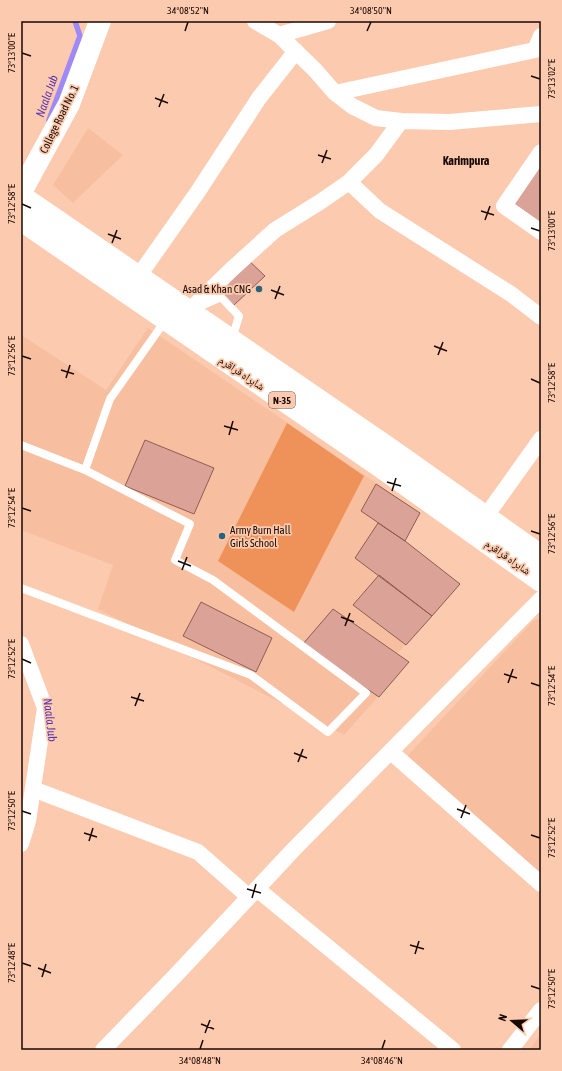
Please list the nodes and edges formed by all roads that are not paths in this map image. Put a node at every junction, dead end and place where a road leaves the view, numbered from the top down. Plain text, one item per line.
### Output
1 (255, 21) edge
2 (328, 21) edge
3 (96, 25) edge
4 (279, 35) junction
5 (541, 36) edge
6 (296, 51) junction
7 (335, 93) junction
8 (541, 114) edge
9 (401, 121) junction
10 (541, 152) edge
11 (349, 182) junction
12 (21, 192) edge
13 (21, 196) edge
14 (21, 220) edge
15 (541, 232) edge
16 (138, 277) junction
17 (189, 311) junction
18 (541, 317) edge
19 (165, 320) junction
20 (231, 340) junction
21 (541, 439) edge
22 (21, 445) edge
23 (85, 470) junction
24 (486, 516) junction
25 (541, 556) edge
26 (541, 581) edge
27 (21, 588) edge
28 (541, 599) edge
29 (21, 644) edge
30 (391, 752) junction
31 (33, 789) junction
32 (21, 844) edge
33 (541, 884) edge
34 (253, 893) junction
35 (541, 1010) edge
36 (103, 1050) edge
37 (453, 1050) edge
38 (510, 1050) edge

1 - 4 street
2 - 4 street
3 - 12 main road, College Road No. 1
4 - 6 street
5 - 7 street
6 - 7 street
6 - 16 street
7 - 9 street
8 - 9 street
9 - 11 street
10 - 15 street
11 - 17 street
11 - 18 street
13 - 16 main road, شاہراہ قراقرم / N-35
14 - 19 main road, شاہراہ قراقرم / N-35
16 - 17 main road, شاہراہ قراقرم / N-35
17 - 20 main road, شاہراہ قراقرم / N-35
17 - 20 lane
19 - 23 lane
19 - 26 main road, شاہراہ قراقرم / N-35
20 - 24 main road, شاہراہ قراقرم / N-35
21 - 24 street
22 - 23 lane
23 - 27 lane
24 - 25 main road, شاہراہ قراقرم / N-35
28 - 30 street
29 - 31 street
30 - 33 street
30 - 34 street
31 - 32 street
31 - 34 street
34 - 36 street
34 - 37 street
35 - 38 street

